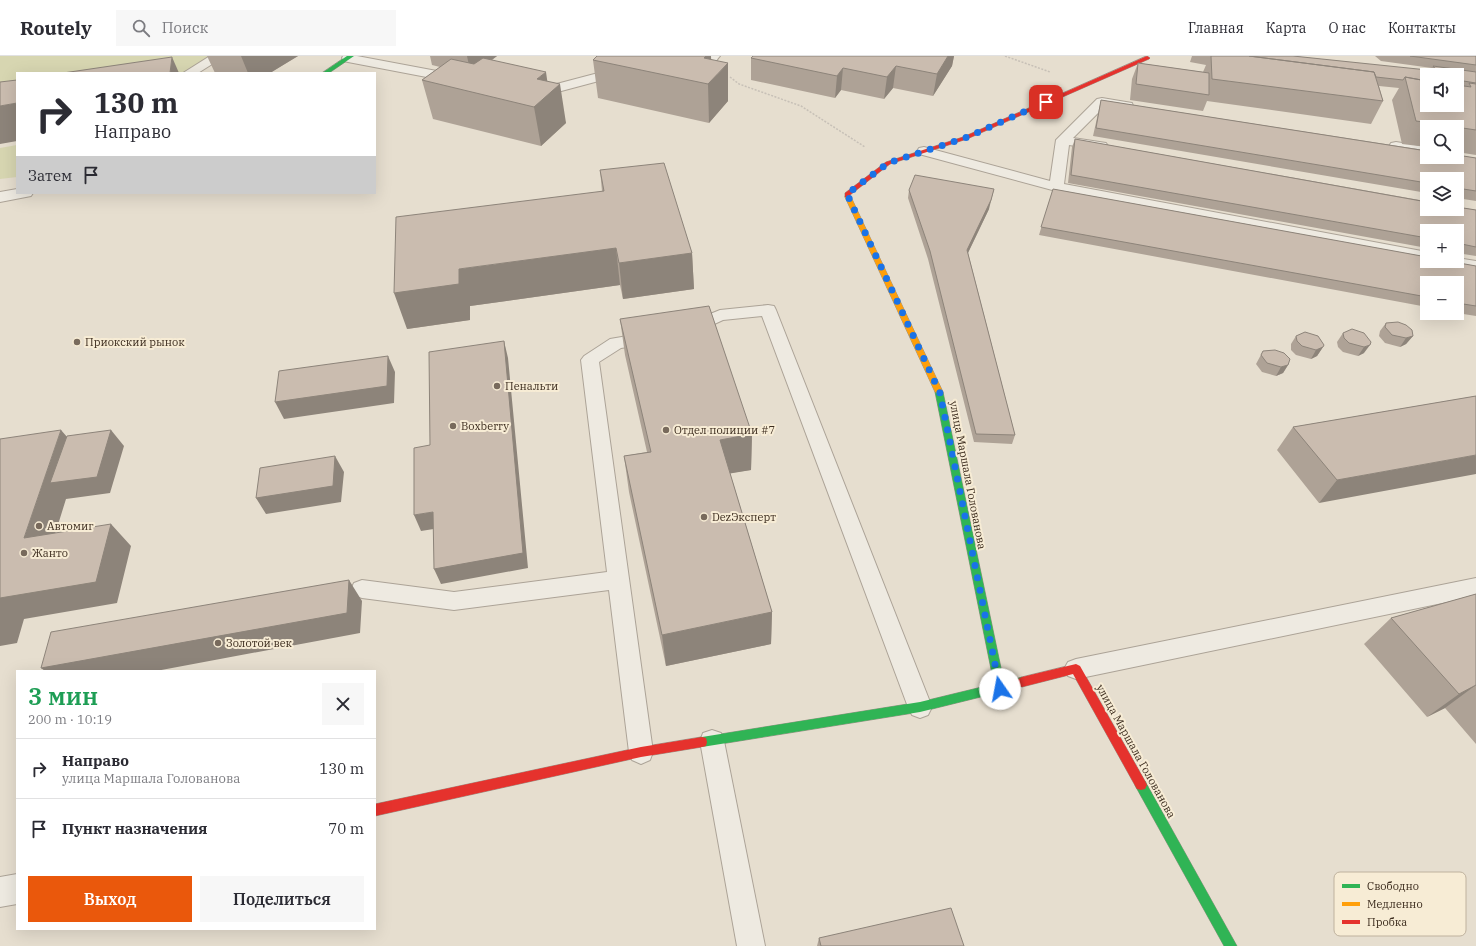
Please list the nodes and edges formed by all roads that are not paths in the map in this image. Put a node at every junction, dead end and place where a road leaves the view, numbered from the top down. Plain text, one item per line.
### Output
1 (218, 56) edge
2 (407, 56) edge
3 (350, 57) edge
4 (1148, 57) edge
5 (711, 58) edge
6 (392, 66) junction
7 (669, 66) edge
8 (637, 69) edge
9 (191, 72) edge
10 (327, 72) edge
11 (469, 81) edge
12 (522, 92) edge
13 (1140, 108) edge
14 (1063, 140) junction
15 (1380, 144) edge
16 (1117, 149) edge
17 (1420, 150) edge
18 (924, 151) junction
19 (1056, 187) junction
20 (19, 194) edge
21 (0, 197) edge
22 (1420, 256) edge
23 (1464, 264) edge
24 (1476, 266) edge
25 (617, 580) junction
26 (1476, 588) edge
27 (362, 589) dead end
28 (1076, 668) junction
29 (1000, 689) junction
30 (920, 707) junction
31 (712, 741) junction
32 (641, 752) junction
33 (376, 810) edge
34 (16, 889) edge
35 (0, 892) edge
36 (751, 946) edge
37 (1231, 946) edge

1 - 9 lane
2 - 6 lane
3 - 6 lane
3 - 10 street
4 - 18 street, улица Маршала Голованова
5 - 7 lane
6 - 11 lane
8 - 12 lane
13 - 14 lane
14 - 16 lane
14 - 19 lane
15 - 17 lane
18 - 19 lane
18 - 29 street, улица Маршала Голованова
19 - 22 lane
20 - 21 street
23 - 24 lane
25 - 27 lane
25 - 30 lane
25 - 32 lane
26 - 28 lane
28 - 29 street
28 - 37 street, улица Маршала Голованова
29 - 30 street
30 - 31 street
31 - 32 street
31 - 36 lane
32 - 33 street
34 - 35 street

